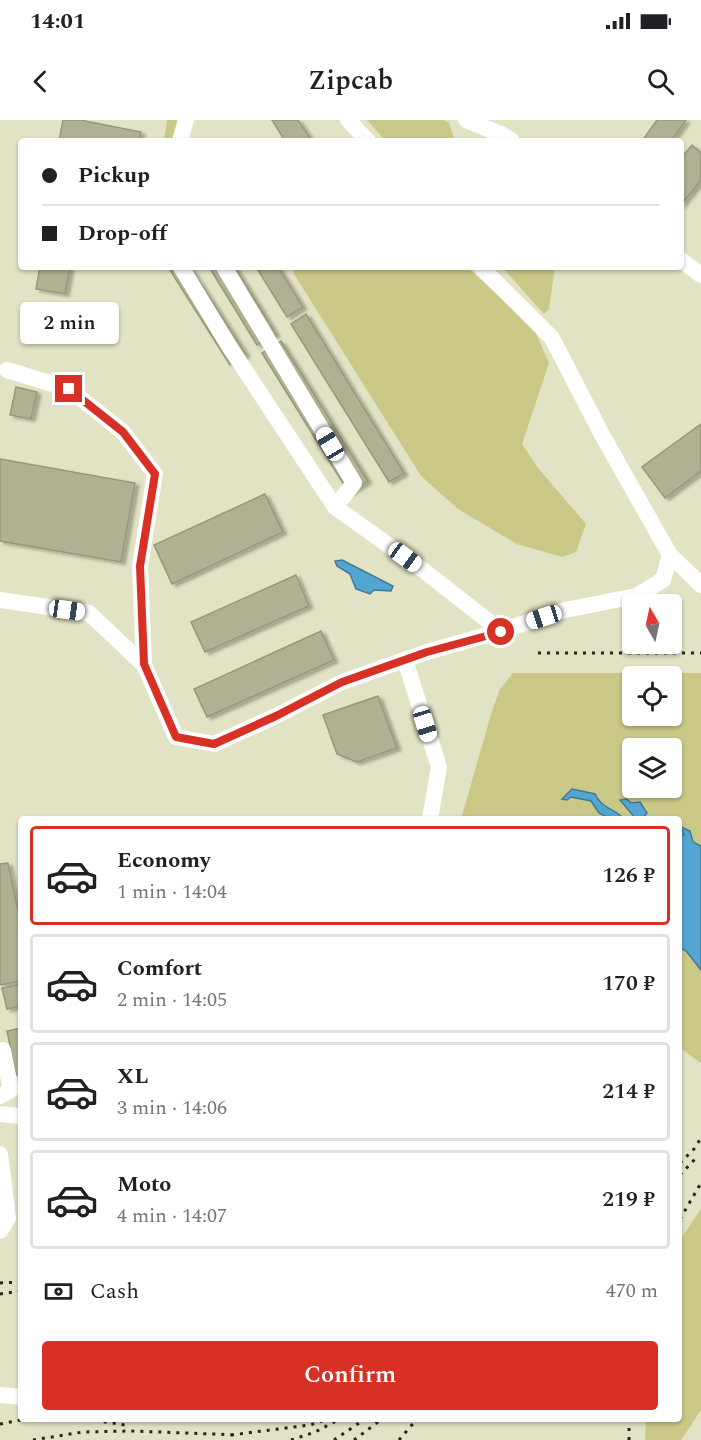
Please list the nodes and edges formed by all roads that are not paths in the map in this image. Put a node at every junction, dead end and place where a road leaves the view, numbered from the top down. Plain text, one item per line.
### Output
1 (186, 120) edge
2 (348, 120) edge
3 (466, 120) edge
4 (181, 138) edge
5 (365, 138) edge
6 (508, 138) edge
7 (684, 262) edge
8 (183, 270) edge
9 (226, 270) edge
10 (484, 270) edge
11 (701, 275) edge
12 (7, 369) dead end
13 (335, 507) junction
14 (670, 555) junction
15 (701, 585) edge
16 (0, 600) edge
17 (501, 632) junction
18 (405, 660) junction
19 (144, 664) junction
20 (431, 816) edge
21 (3, 1050) dead end
22 (0, 1096) edge
23 (0, 1114) edge
24 (18, 1116) edge
25 (0, 1154) edge
26 (0, 1231) edge
27 (0, 1395) edge
28 (18, 1398) edge

1 - 4 street
2 - 5 street
3 - 6 street
7 - 11 street
8 - 13 street
9 - 13 street
10 - 14 street
12 - 19 street
13 - 17 street
14 - 15 street
14 - 17 street
16 - 19 street
17 - 18 street
18 - 19 street
18 - 20 street
21 - 22 street
23 - 24 street
25 - 26 street
27 - 28 street

